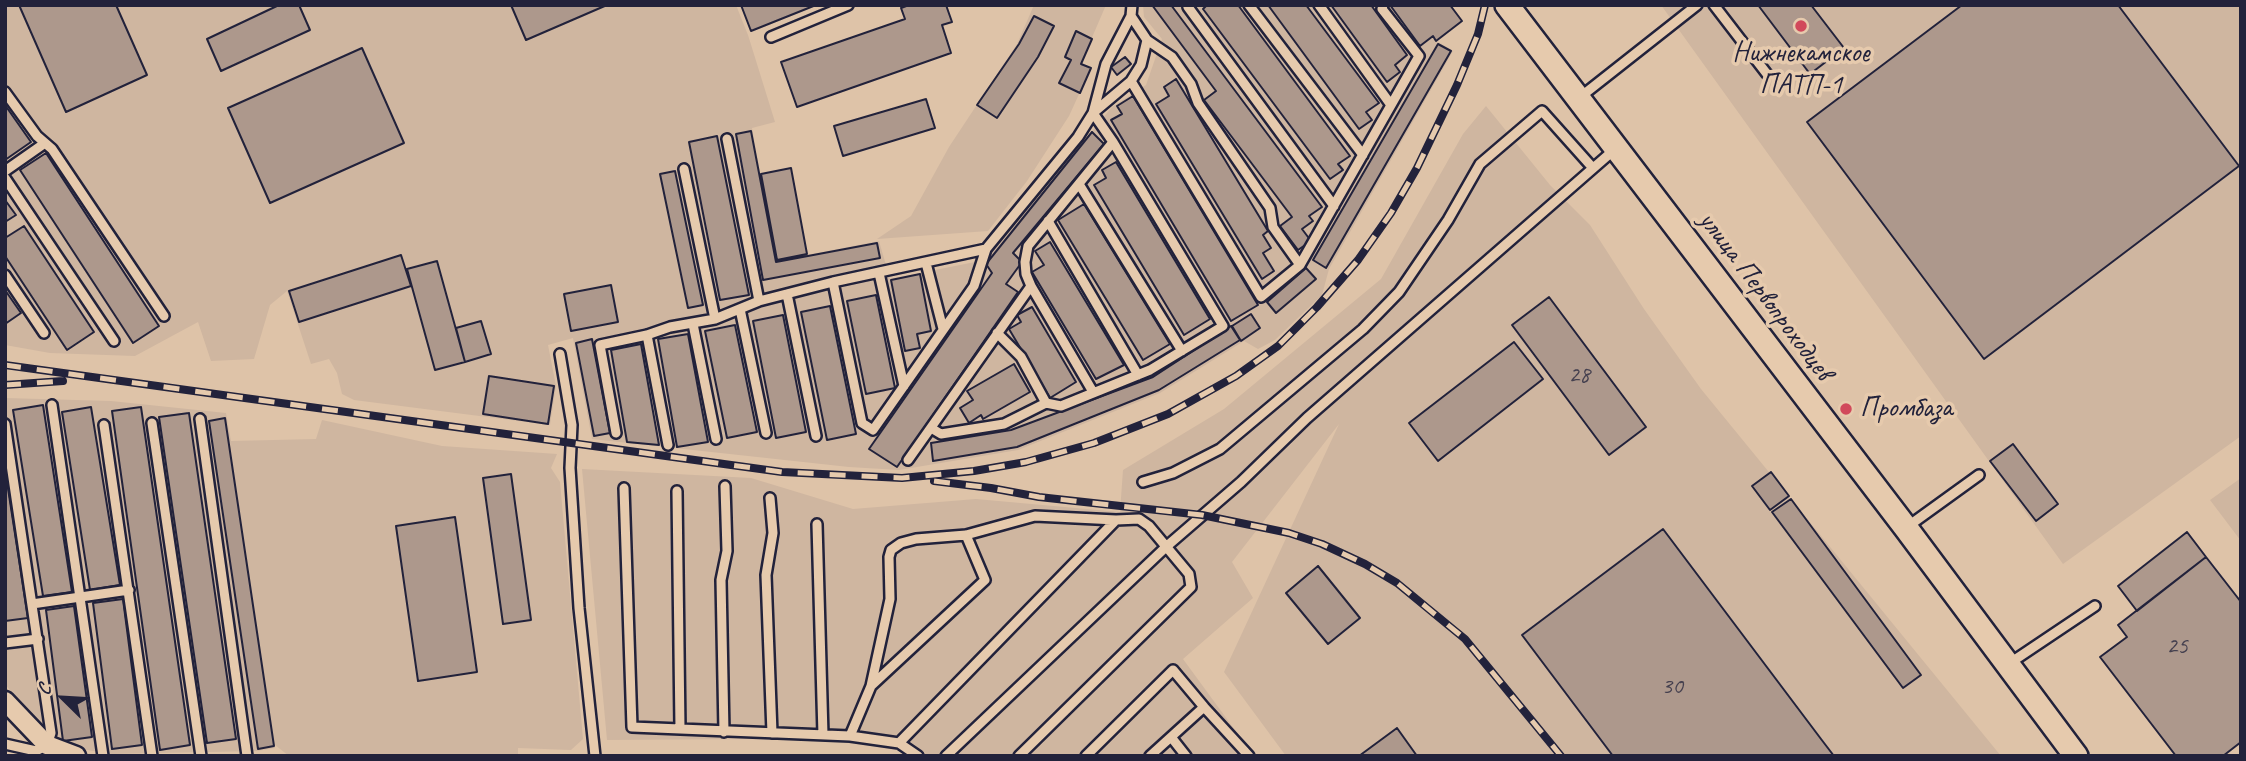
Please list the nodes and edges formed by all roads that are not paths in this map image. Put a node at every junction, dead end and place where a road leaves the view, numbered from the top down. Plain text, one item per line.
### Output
1 (848, 5) edge
2 (1132, 5) edge
3 (1190, 5) edge
4 (1249, 5) edge
5 (1318, 5) edge
6 (1383, 5) edge
7 (1507, 5) edge
8 (1697, 5) edge
9 (1714, 5) edge
10 (1131, 16) junction
11 (771, 37) dead end
12 (1147, 40) junction
13 (1767, 74) dead end
14 (1131, 81) junction
15 (5, 92) edge
16 (1578, 99) junction
17 (1391, 105) junction
18 (1093, 113) junction
19 (727, 139) dead end
20 (1112, 142) junction
21 (45, 143) junction
22 (1616, 148) junction
23 (1363, 155) junction
24 (1592, 167) junction
25 (684, 169) dead end
26 (5, 171) edge
27 (5, 178) edge
28 (1079, 184) junction
29 (1334, 205) junction
30 (1048, 221) junction
31 (986, 249) junction
32 (926, 263) junction
33 (1300, 265) junction
34 (879, 273) junction
35 (5, 275) edge
36 (833, 282) junction
37 (1031, 286) junction
38 (787, 294) junction
39 (759, 301) junction
40 (740, 309) junction
41 (164, 316) dead end
42 (715, 319) junction
43 (693, 324) junction
44 (943, 329) junction
45 (997, 332) junction
46 (44, 333) dead end
47 (647, 335) junction
48 (114, 341) dead end
49 (1182, 351) junction
50 (560, 354) dead end
51 (1138, 375) junction
52 (904, 386) junction
53 (1093, 392) junction
54 (1046, 403) junction
55 (52, 405) dead end
56 (200, 419) dead end
57 (152, 422) dead end
58 (5, 424) edge
59 (104, 425) dead end
60 (931, 428) junction
61 (616, 433) dead end
62 (766, 433) dead end
63 (816, 436) dead end
64 (716, 439) dead end
65 (668, 445) dead end
66 (908, 460) dead end
67 (1979, 475) dead end
68 (1143, 482) dead end
69 (725, 486) dead end
70 (624, 488) dead end
71 (677, 491) dead end
72 (770, 498) dead end
73 (1116, 520) junction
74 (817, 524) dead end
75 (1906, 528) junction
76 (966, 535) junction
77 (1167, 546) junction
78 (129, 590) junction
79 (79, 597) junction
80 (32, 604) junction
81 (2095, 606) dead end
82 (38, 639) junction
83 (5, 643) edge
84 (2008, 664) junction
85 (872, 686) junction
86 (5, 701) edge
87 (1204, 707) junction
88 (680, 729) junction
89 (724, 732) junction
90 (772, 733) junction
91 (823, 735) junction
92 (850, 736) junction
93 (1171, 737) junction
94 (899, 743) junction
95 (5, 744) edge
96 (40, 751) edge
97 (76, 756) edge
98 (103, 756) edge
99 (152, 756) edge
100 (201, 756) edge
101 (247, 756) edge
102 (595, 756) edge
103 (918, 756) edge
104 (946, 756) edge
105 (1019, 756) edge
106 (1086, 756) edge
107 (1150, 756) edge
108 (1186, 756) edge
109 (1249, 756) edge
110 (2076, 756) edge

1 - 11 lane
2 - 10 lane
3 - 29 lane
4 - 23 lane
5 - 17 lane
6 - 17 lane
7 - 16 street, улица Первопроходцев
8 - 16 lane
9 - 13 lane
10 - 12 lane
10 - 18 lane
12 - 14 lane
12 - 33 lane
14 - 18 lane
14 - 33 lane
15 - 21 lane
16 - 22 street, улица Первопроходцев
17 - 23 lane
18 - 20 lane
18 - 31 lane
19 - 39 lane
20 - 28 lane
20 - 49 lane
21 - 26 lane
21 - 41 lane
22 - 24 lane
22 - 75 street, улица Первопроходцев
23 - 29 lane
24 - 68 lane
24 - 77 lane
25 - 42 lane
27 - 48 lane
28 - 30 lane
28 - 49 lane
29 - 33 lane
30 - 37 lane
30 - 51 lane
31 - 32 lane
31 - 44 lane
32 - 34 lane
32 - 44 lane
34 - 36 lane
34 - 52 lane
35 - 46 lane
36 - 38 lane
36 - 52 lane
37 - 45 lane
37 - 53 lane
38 - 39 lane
38 - 63 lane
39 - 40 lane
40 - 42 lane
40 - 62 lane
42 - 43 lane
43 - 47 lane
43 - 64 lane
44 - 52 lane
45 - 54 lane
45 - 60 lane
47 - 61 lane
47 - 65 lane
49 - 51 lane
50 - 102 lane
51 - 53 lane
53 - 54 lane
54 - 60 lane
55 - 79 lane
56 - 101 lane
57 - 100 lane
58 - 80 lane
59 - 78 lane
60 - 66 lane
67 - 75 lane
69 - 89 lane
70 - 88 lane
71 - 88 lane
72 - 90 lane
73 - 76 lane
73 - 77 lane
73 - 94 lane
74 - 91 lane
75 - 84 street, улица Первопроходцев
76 - 85 lane
76 - 85 lane
77 - 104 lane
77 - 105 lane
78 - 79 lane
78 - 99 lane
79 - 80 lane
79 - 98 lane
80 - 82 lane
81 - 84 lane
82 - 83 lane
82 - 96 lane
84 - 110 street, улица Первопроходцев
85 - 92 lane
86 - 96 street
87 - 93 lane
87 - 106 lane
87 - 109 lane
88 - 89 lane
89 - 90 lane
90 - 91 lane
91 - 92 lane
92 - 94 lane
93 - 107 lane
93 - 108 lane
94 - 103 lane
95 - 96 lane
96 - 97 street

